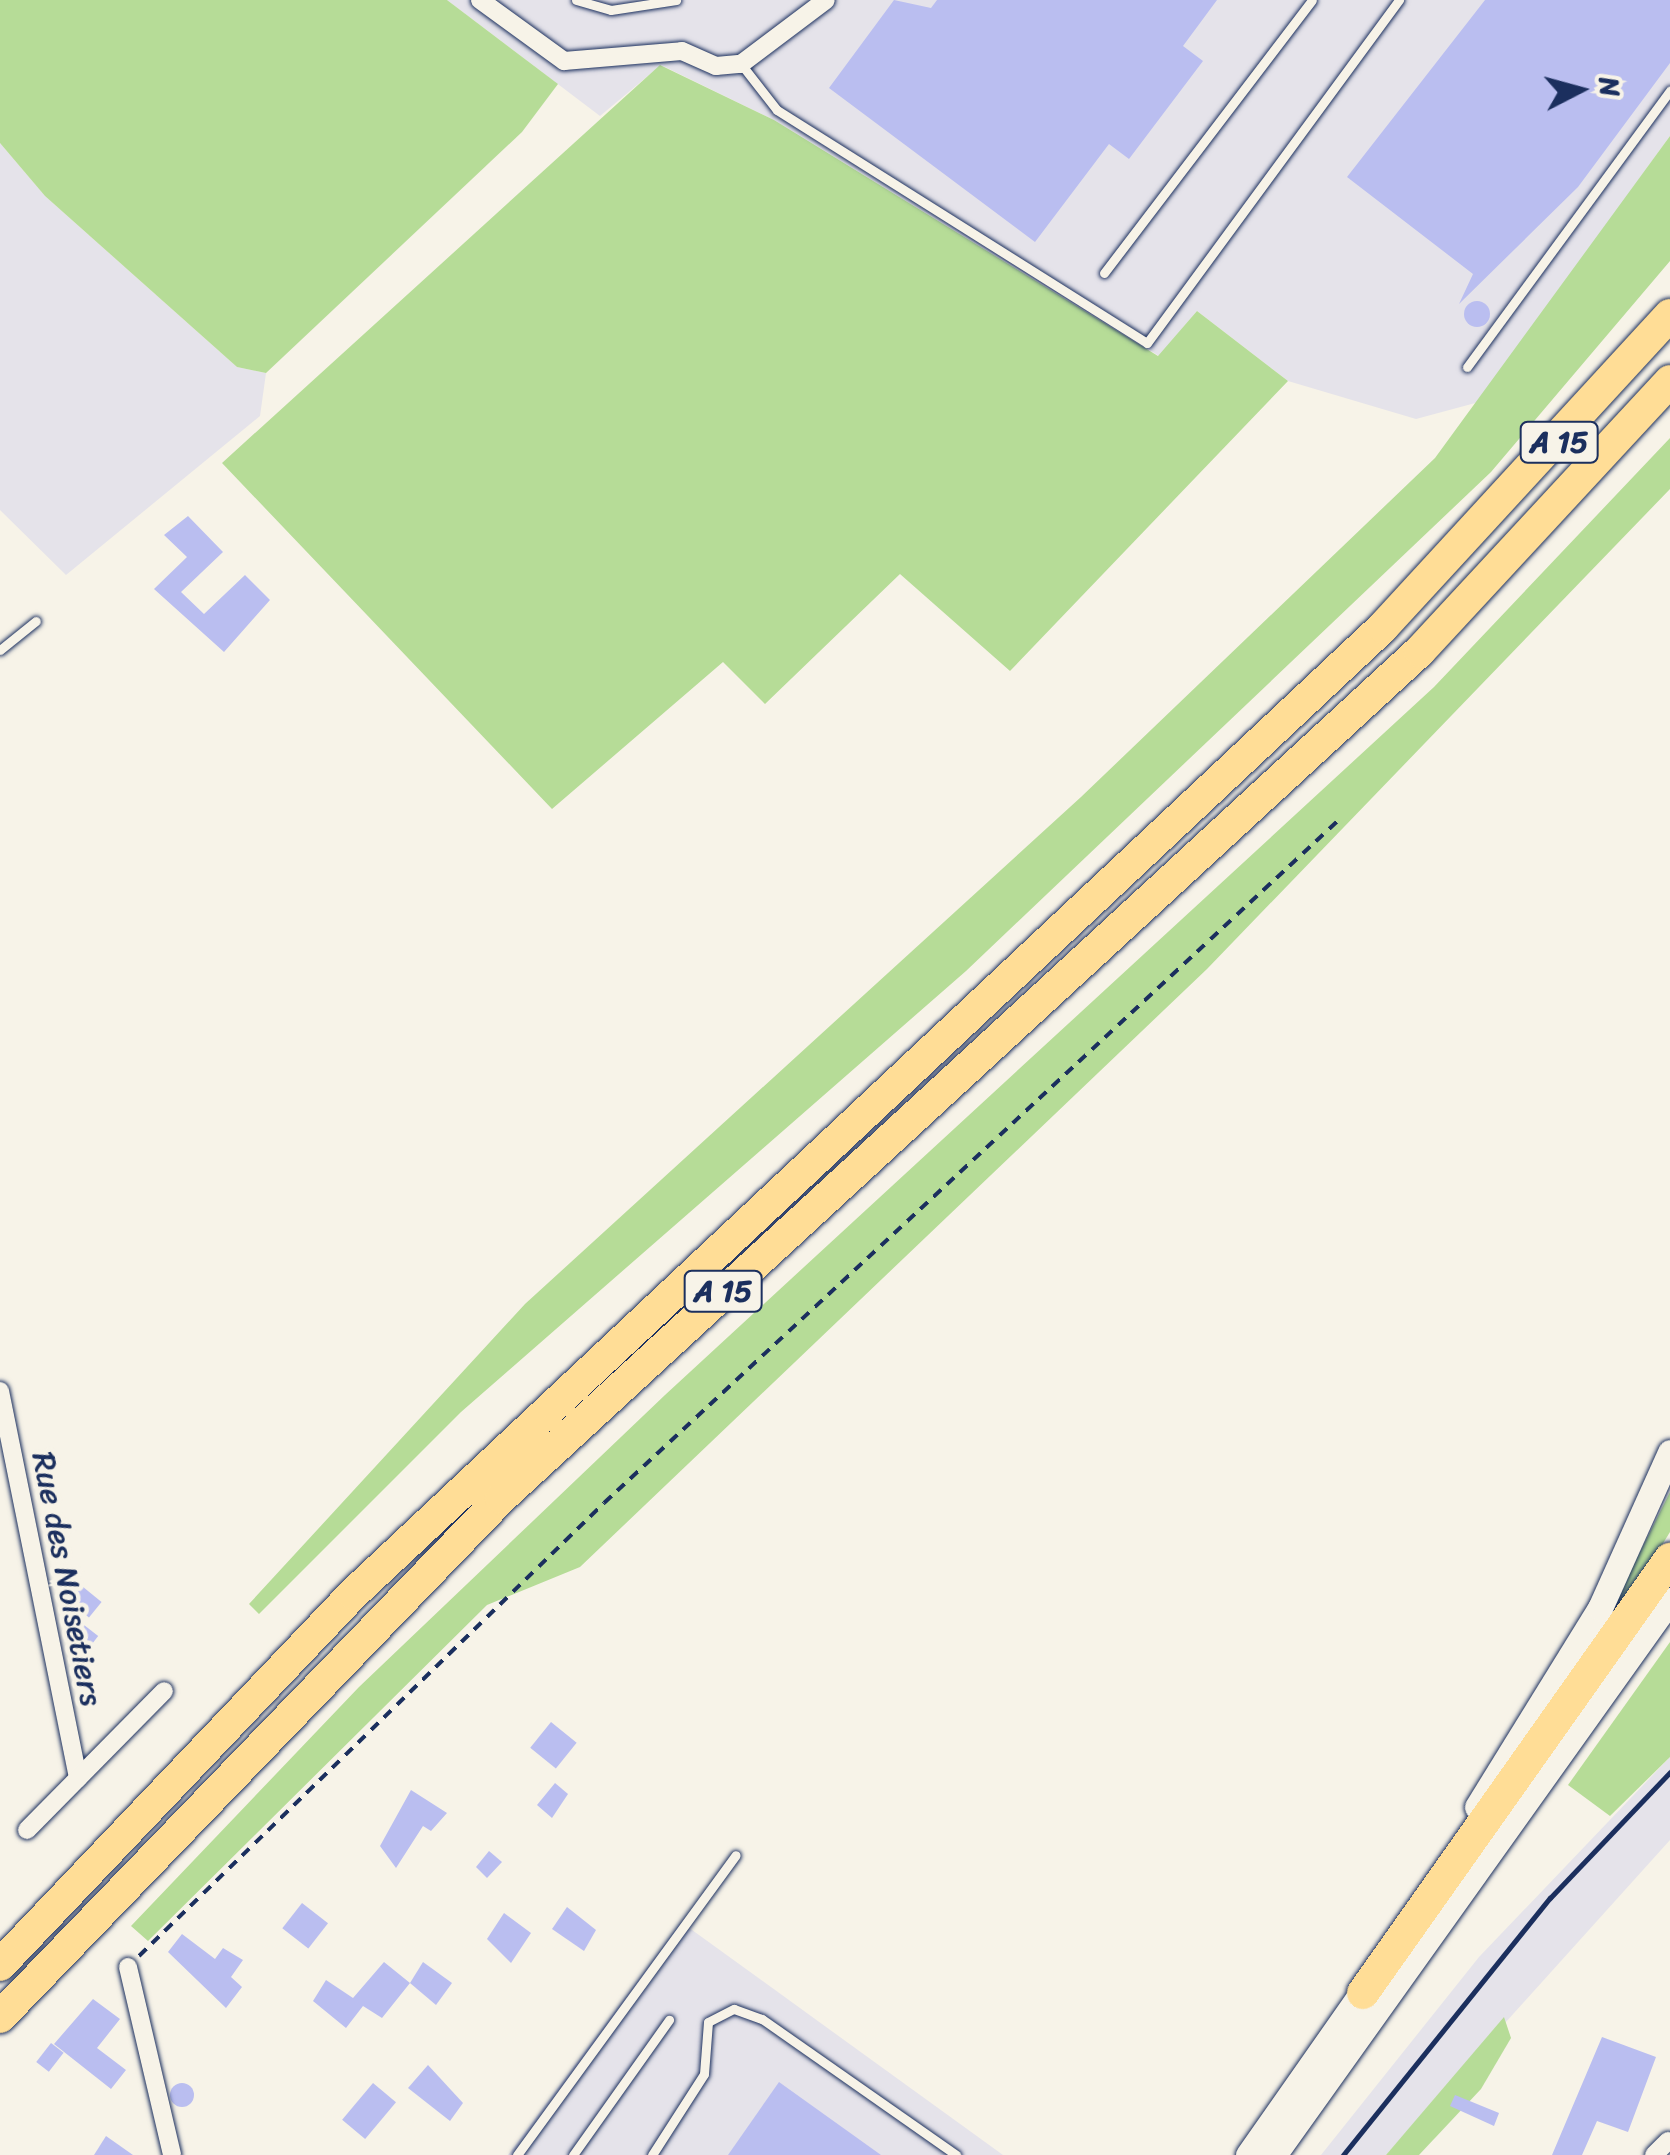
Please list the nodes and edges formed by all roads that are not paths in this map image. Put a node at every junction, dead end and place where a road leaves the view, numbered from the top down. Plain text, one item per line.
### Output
1 (480, 0) edge
2 (576, 0) edge
3 (676, 0) edge
4 (826, 0) edge
5 (1312, 0) edge
6 (1400, 0) edge
7 (742, 64) junction
8 (1670, 91) edge
9 (1104, 274) dead end
10 (1670, 315) edge
11 (1467, 367) dead end
12 (1670, 382) edge
13 (36, 621) dead end
14 (0, 650) edge
15 (0, 1391) edge
16 (1670, 1452) edge
17 (1670, 1559) edge
18 (1670, 1600) edge
19 (164, 1691) dead end
20 (78, 1778) junction
21 (27, 1830) dead end
22 (736, 1855) dead end
23 (0, 1965) edge
24 (128, 1967) road end
25 (1363, 1993) junction
26 (0, 2017) edge
27 (669, 2020) dead end
28 (1668, 2141) edge
29 (172, 2155) edge
30 (517, 2155) edge
31 (573, 2155) edge
32 (652, 2155) edge
33 (956, 2155) edge
34 (1248, 2155) edge
35 (1274, 2155) edge
36 (1654, 2155) edge

1 - 7 street
2 - 3 lane
4 - 7 street
5 - 9 lane
6 - 7 lane
8 - 11 lane
10 - 23 highway, A 15
12 - 26 highway, A 15
13 - 14 lane
15 - 20 street, Rue des Noisetiers
16 - 25 main road
17 - 25 highway
18 - 35 main road
19 - 20 street
20 - 21 street
22 - 30 lane
24 - 29 street
25 - 34 main road
27 - 31 lane
28 - 36 street
32 - 33 lane

